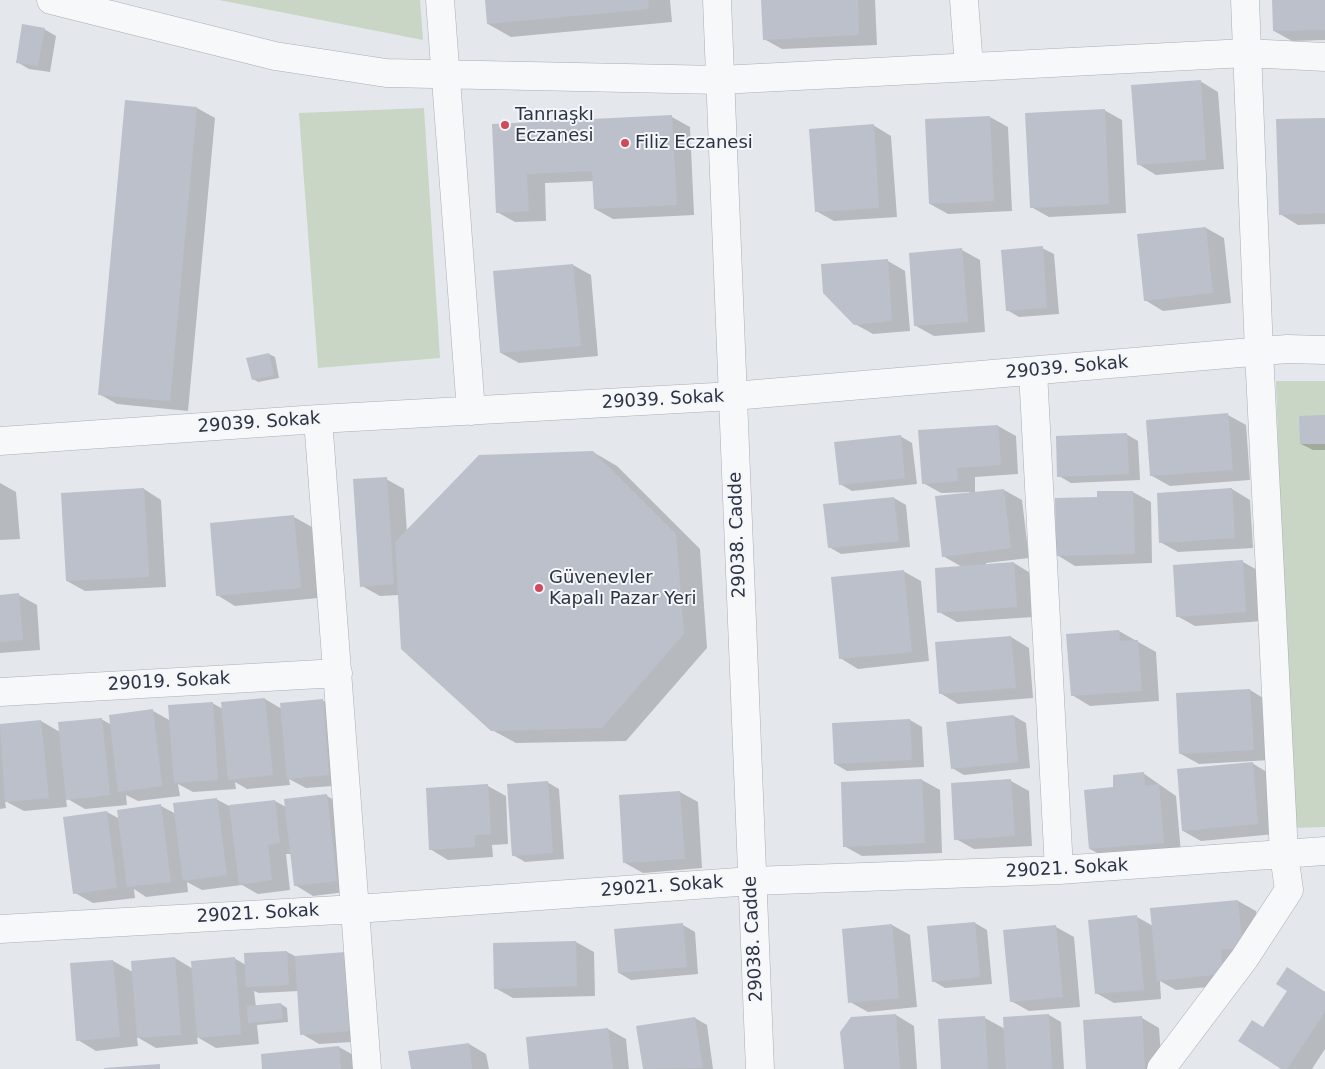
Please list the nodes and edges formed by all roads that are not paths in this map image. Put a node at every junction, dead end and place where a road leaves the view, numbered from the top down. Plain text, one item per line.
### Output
1 (440, 0) edge
2 (717, 0) edge
3 (964, 0) edge
4 (1245, 0) edge
5 (61, 1) edge
6 (1246, 53) junction
7 (1325, 57) edge
8 (969, 67) junction
9 (446, 74) junction
10 (720, 80) junction
11 (1325, 350) edge
12 (1259, 352) junction
13 (1034, 371) junction
14 (733, 396) junction
15 (471, 411) junction
16 (318, 419) junction
17 (0, 441) edge
18 (338, 672) junction
19 (0, 692) edge
20 (1325, 851) edge
21 (1284, 854) junction
22 (1059, 870) junction
23 (752, 881) junction
24 (356, 909) junction
25 (0, 929) edge
26 (367, 1069) edge
27 (760, 1069) edge
28 (1161, 1069) edge

1 - 9 street
2 - 10 street, 29038. Cadde
3 - 8 street
4 - 6 street
5 - 9 street
6 - 7 street
6 - 8 street
6 - 12 street
8 - 10 street
9 - 10 street
9 - 15 street
10 - 14 street, 29038. Cadde
11 - 12 street, 29039. Sokak
12 - 13 street, 29039. Sokak
12 - 21 street
13 - 14 street, 29039. Sokak
13 - 22 street
14 - 15 street, 29039. Sokak
14 - 23 street, 29038. Cadde
15 - 16 street, 29039. Sokak
16 - 17 street, 29039. Sokak
16 - 18 street
18 - 19 street, 29019. Sokak
18 - 24 street
20 - 21 street, 29021. Sokak
21 - 22 street, 29021. Sokak
21 - 28 street
22 - 23 street, 29021. Sokak
23 - 24 street, 29021. Sokak
23 - 27 street, 29038. Cadde
24 - 25 street, 29021. Sokak
24 - 26 street

